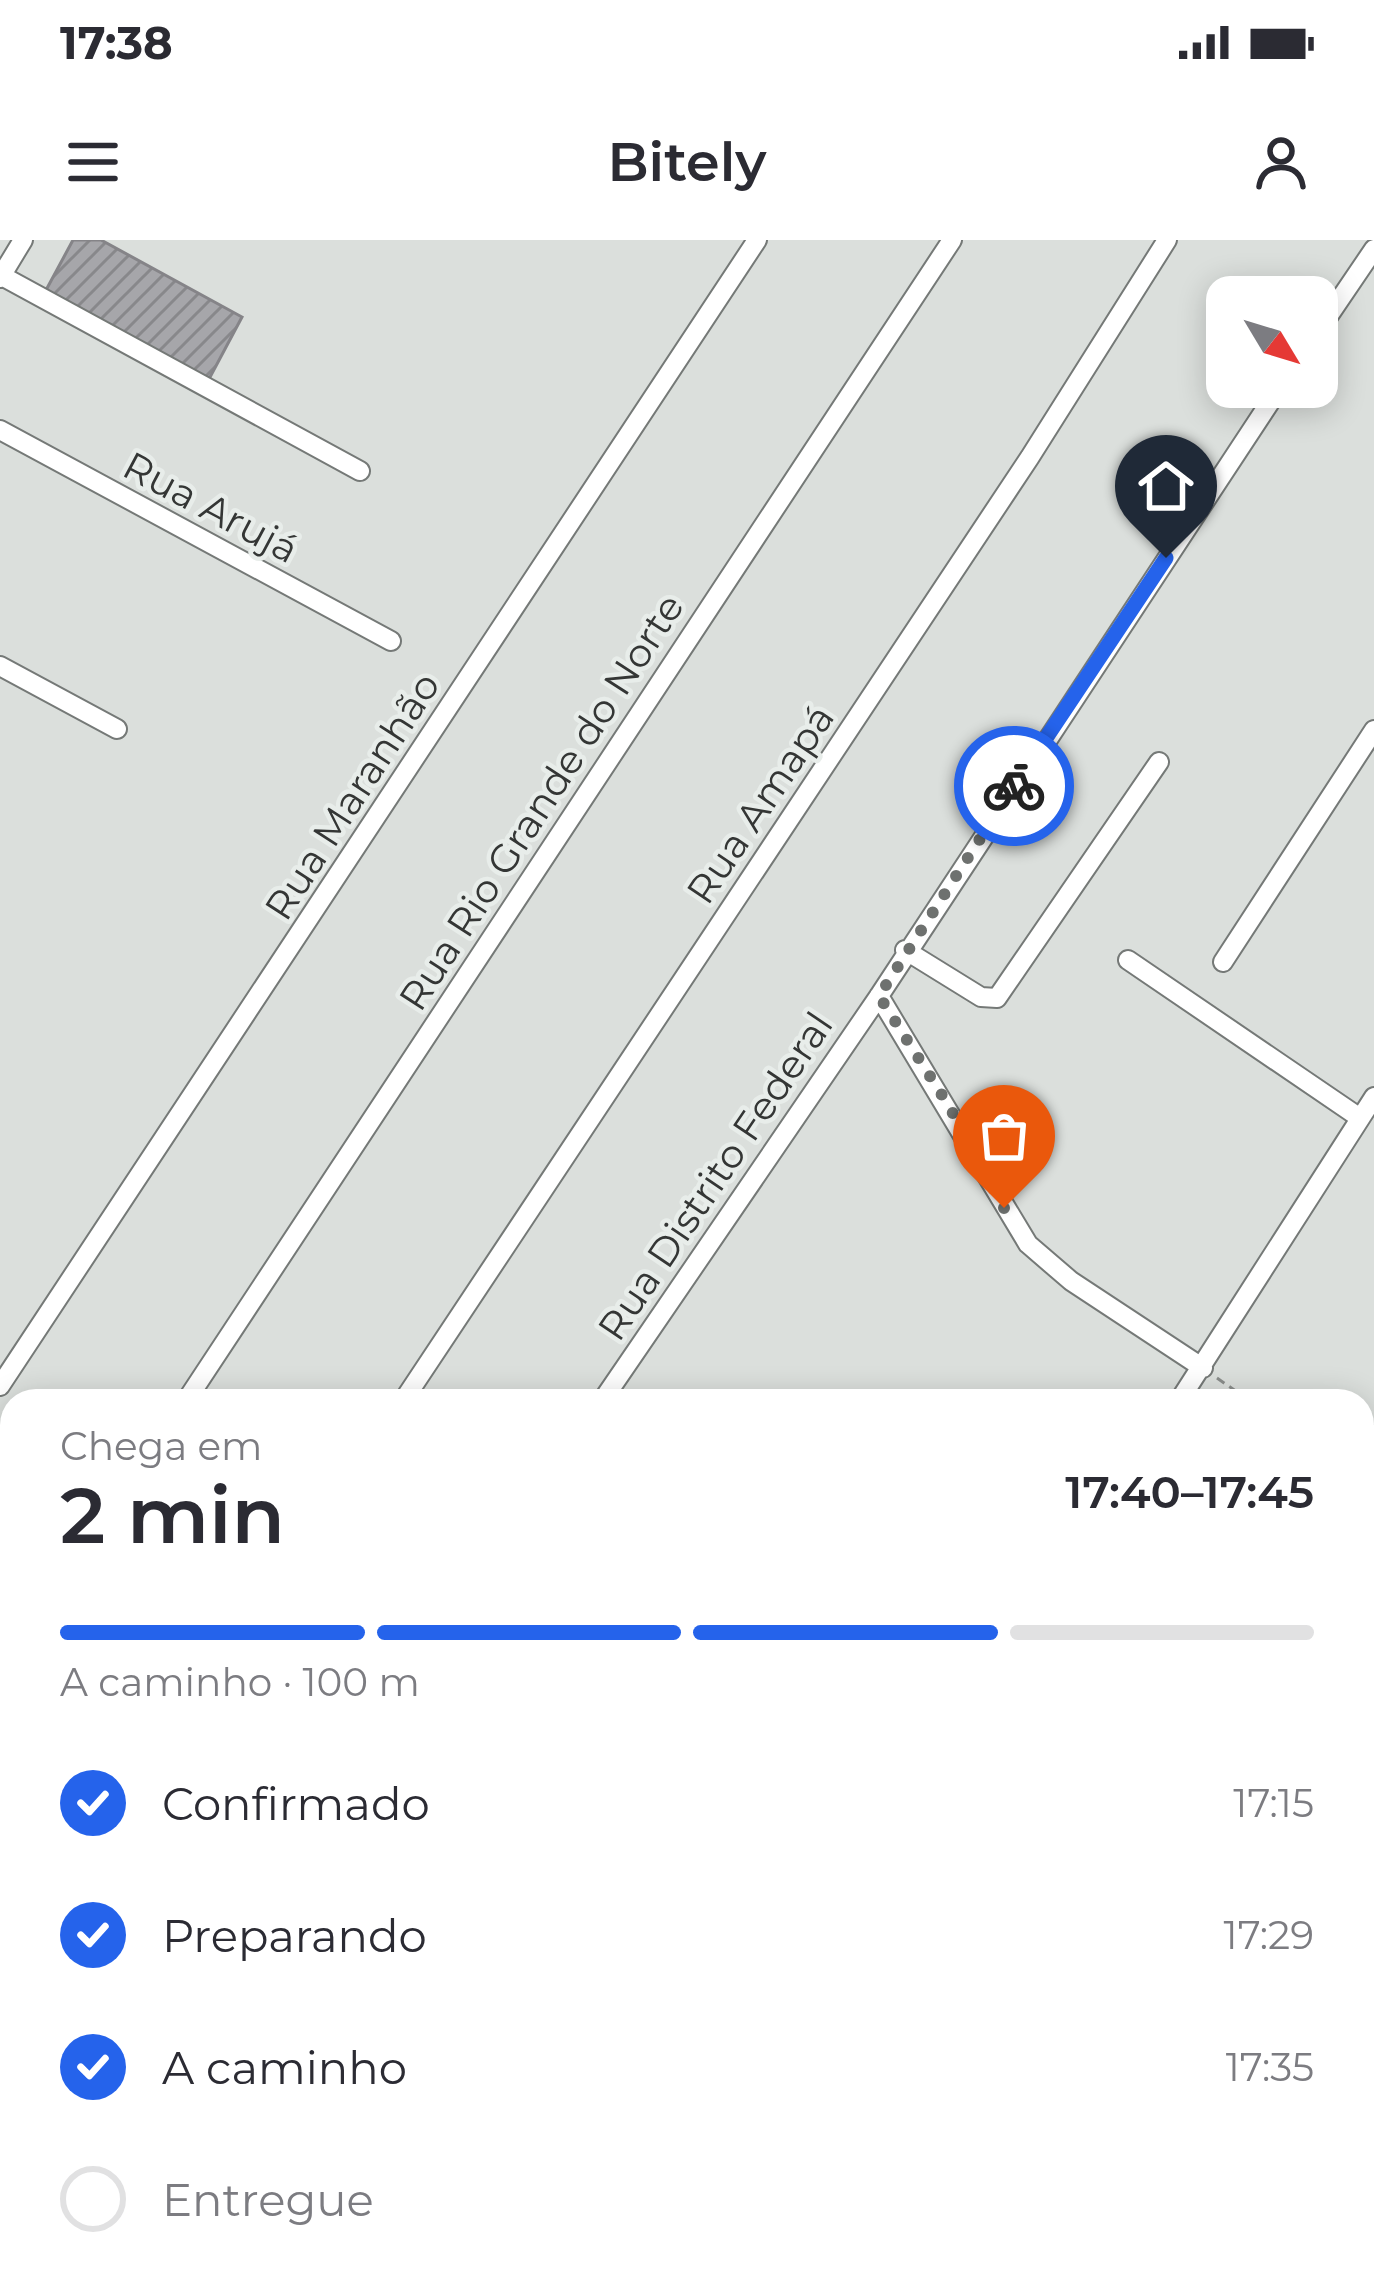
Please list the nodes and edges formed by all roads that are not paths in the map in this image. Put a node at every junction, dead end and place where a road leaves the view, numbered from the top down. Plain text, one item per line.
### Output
1 (23, 240) edge
2 (757, 240) edge
3 (952, 240) edge
4 (1167, 240) edge
5 (1374, 249) edge
6 (1, 277) edge
7 (1338, 302) edge
8 (1266, 408) edge
9 (0, 430) edge
10 (360, 471) dead end
11 (391, 641) dead end
12 (0, 666) edge
13 (117, 729) dead end
14 (1374, 730) edge
15 (1159, 761) dead end
16 (905, 950) junction
17 (1128, 960) dead end
18 (1223, 962) dead end
19 (879, 996) junction
20 (1374, 1097) edge
21 (1360, 1118) junction
22 (1203, 1369) junction
23 (0, 1386) edge
24 (194, 1389) edge
25 (411, 1389) edge
26 (610, 1389) edge
27 (1188, 1389) edge

1 - 6 street
2 - 23 street, Rua Maranhão
3 - 24 street, Rua Rio Grande do Norte
4 - 25 street, Rua Amapá
5 - 7 street
6 - 10 street
8 - 16 street, Rua Distrito Federal
9 - 11 street, Rua Arujá
12 - 13 street
14 - 18 street
15 - 16 street
16 - 19 street, Rua Distrito Federal
17 - 21 street
19 - 22 street
19 - 26 street, Rua Distrito Federal
20 - 21 street
21 - 22 street
22 - 27 street

